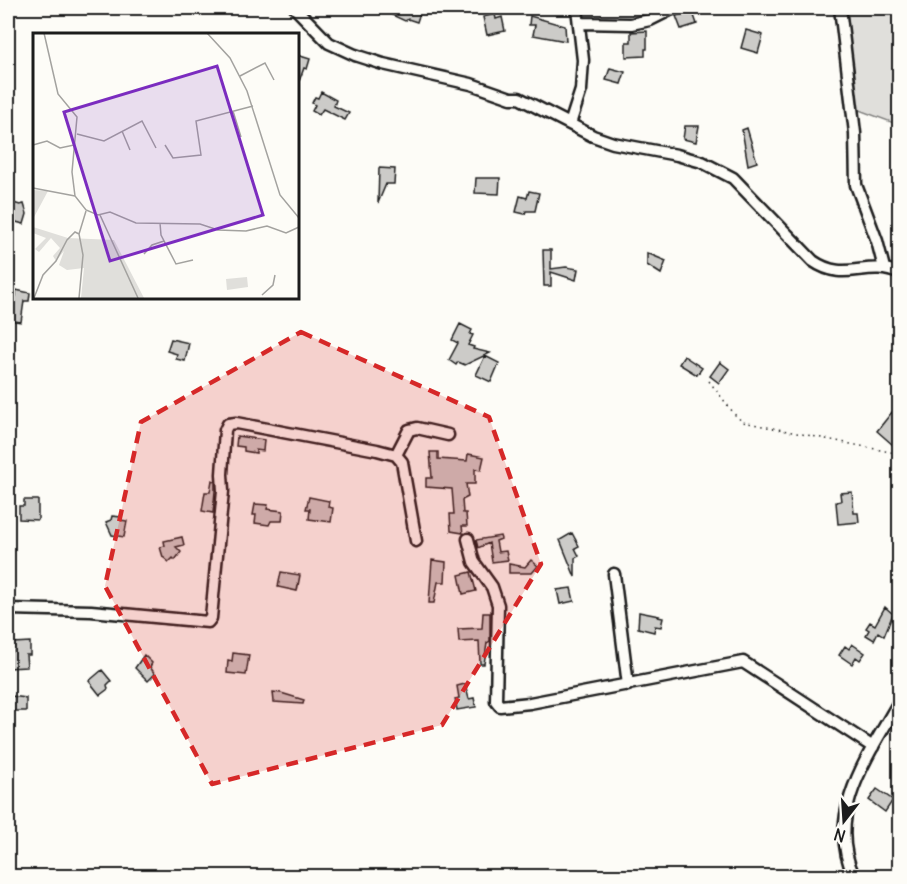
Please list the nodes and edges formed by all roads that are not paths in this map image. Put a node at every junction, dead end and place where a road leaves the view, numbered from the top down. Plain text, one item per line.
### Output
1 (295, 8) edge
2 (577, 8) edge
3 (674, 8) edge
4 (840, 8) edge
5 (579, 23) junction
6 (570, 124) junction
7 (884, 268) junction
8 (900, 274) edge
9 (448, 435) dead end
10 (396, 456) junction
11 (468, 539) dead end
12 (416, 541) dead end
13 (614, 574) dead end
14 (8, 609) edge
15 (628, 686) junction
16 (900, 700) edge
17 (873, 747) junction
18 (854, 876) edge

1 - 6 street
2 - 5 street
3 - 5 street
4 - 7 street
5 - 6 street
6 - 7 street
7 - 8 street
9 - 10 street
10 - 12 street
10 - 14 street
11 - 15 street
13 - 15 street
15 - 17 street
16 - 17 street
17 - 18 street

